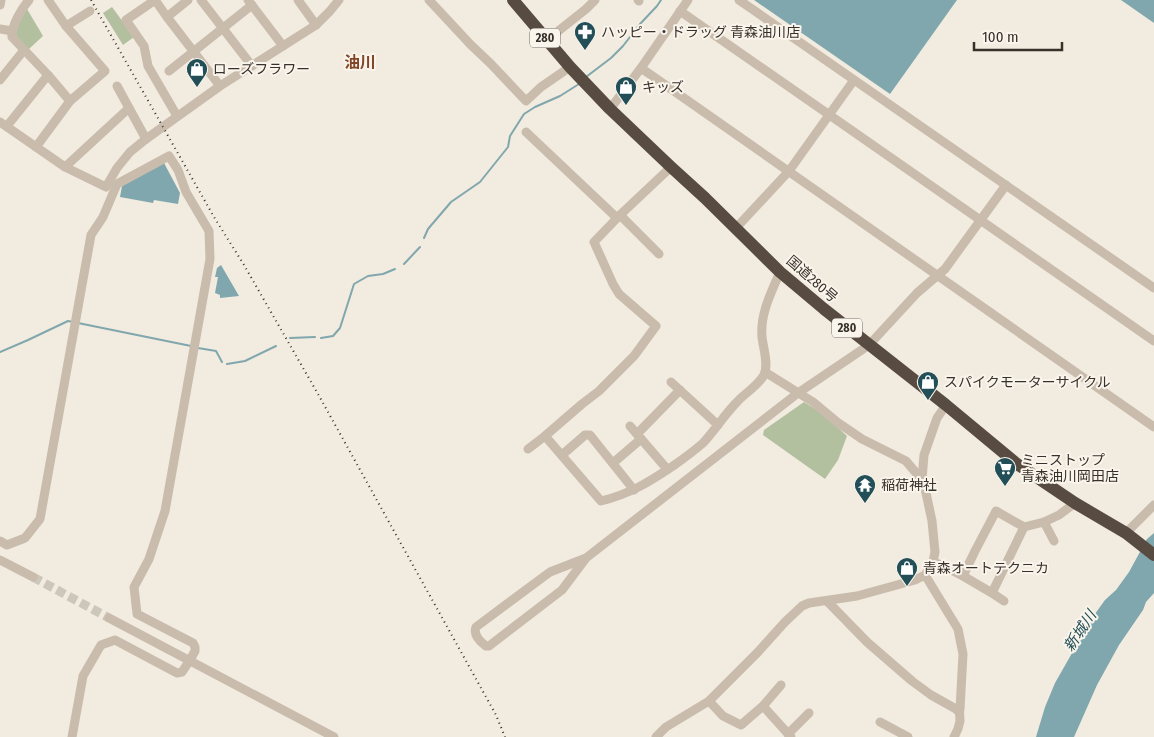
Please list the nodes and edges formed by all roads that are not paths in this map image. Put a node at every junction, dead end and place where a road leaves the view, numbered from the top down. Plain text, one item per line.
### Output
1 (1, 0) edge
2 (30, 0) edge
3 (48, 0) edge
4 (155, 0) edge
5 (188, 0) edge
6 (201, 0) edge
7 (298, 0) edge
8 (339, 0) edge
9 (429, 0) edge
10 (513, 0) edge
11 (595, 0) edge
12 (688, 0) edge
13 (739, 0) edge
14 (250, 3) edge
15 (0, 5) edge
16 (90, 11) dead end
17 (680, 12) junction
18 (166, 17) junction
19 (316, 25) junction
20 (66, 26) junction
21 (223, 28) junction
22 (0, 29) edge
23 (12, 31) junction
24 (546, 40) junction
25 (283, 46) junction
26 (24, 50) junction
27 (194, 52) junction
28 (252, 66) junction
29 (641, 68) junction
30 (169, 71) dead end
31 (48, 75) junction
32 (577, 75) junction
33 (0, 80) edge
34 (854, 80) junction
35 (117, 86) dead end
36 (220, 86) junction
37 (70, 101) junction
38 (129, 108) junction
39 (610, 109) junction
40 (829, 115) junction
41 (177, 116) junction
42 (3, 124) edge
43 (526, 132) dead end
44 (146, 139) junction
45 (36, 148) junction
46 (65, 166) junction
47 (671, 167) junction
48 (789, 171) junction
49 (1006, 185) junction
50 (618, 216) junction
51 (981, 221) junction
52 (736, 228) junction
53 (659, 254) dead end
54 (780, 272) junction
55 (938, 275) junction
56 (1154, 288) edge
57 (1154, 341) edge
58 (869, 345) junction
59 (765, 372) junction
60 (672, 382) dead end
61 (680, 390) junction
62 (798, 393) junction
63 (946, 405) junction
64 (718, 425) junction
65 (630, 426) dead end
66 (1154, 426) edge
67 (545, 436) junction
68 (639, 437) junction
69 (528, 449) dead end
70 (562, 455) junction
71 (613, 463) junction
72 (667, 469) junction
73 (922, 480) junction
74 (634, 490) junction
75 (1075, 503) junction
76 (1154, 505) edge
77 (1044, 522) junction
78 (1024, 527) junction
79 (1131, 537) junction
80 (0, 541) edge
81 (1054, 541) dead end
82 (1154, 555) edge
83 (586, 558) junction
84 (0, 560) edge
85 (933, 562) junction
86 (925, 575) junction
87 (963, 576) junction
88 (33, 577) tunnel mouth
89 (992, 593) junction
90 (1004, 600) dead end
91 (827, 601) junction
92 (109, 618) tunnel mouth
93 (190, 660) junction
94 (781, 685) dead end
95 (709, 700) junction
96 (763, 706) junction
97 (959, 712) junction
98 (809, 713) dead end
99 (880, 722) dead end
100 (790, 736) edge
101 (72, 737) edge
102 (334, 737) edge
103 (656, 737) edge
104 (908, 737) edge
105 (954, 737) edge

1 - 15 street
2 - 23 street
3 - 20 street
4 - 18 street
4 - 41 street
5 - 18 street
6 - 21 street
7 - 19 street
8 - 19 street
9 - 32 street
10 - 24 highway, 国道280号 / 280
11 - 24 street
12 - 17 street
13 - 34 street
14 - 21 street
14 - 25 street
16 - 20 street
17 - 29 street
17 - 40 street
18 - 27 street
19 - 25 street
20 - 37 street
21 - 27 street
21 - 28 street
22 - 23 street
23 - 26 street
24 - 32 highway, 国道280号 / 280
25 - 28 street
26 - 31 street
26 - 33 street
27 - 30 street
27 - 36 street
28 - 36 street
29 - 39 street
29 - 48 street
31 - 37 street
31 - 42 street
32 - 39 highway, 国道280号 / 280
34 - 40 street
34 - 49 street
35 - 38 street
36 - 41 street
37 - 45 street
38 - 44 street
38 - 46 street
39 - 47 highway, 国道280号 / 280
40 - 48 street
40 - 51 street
41 - 44 street
42 - 45 street
43 - 50 street
44 - 46 street
45 - 46 street
47 - 50 street
47 - 52 highway, 国道280号 / 280
48 - 52 street
48 - 55 street
49 - 51 street
49 - 56 street
50 - 53 street
50 - 67 street
51 - 55 street
51 - 57 street
52 - 54 highway, 国道280号 / 280
54 - 58 highway, 国道280号 / 280
54 - 59 street
55 - 58 street
55 - 66 street
58 - 62 street
58 - 63 highway, 国道280号 / 280
59 - 62 street
59 - 64 street
60 - 61 street
61 - 64 street
61 - 68 street
62 - 73 street
62 - 83 street
63 - 73 street
63 - 75 highway, 国道280号 / 280
64 - 72 street
65 - 68 street
67 - 69 street
67 - 70 street
68 - 71 street
68 - 72 street
70 - 71 street
70 - 74 street
71 - 74 street
72 - 74 street
73 - 85 street
75 - 77 street
75 - 79 highway, 国道280号 / 280
76 - 79 street
77 - 78 street
77 - 81 street
78 - 87 street
78 - 89 street
79 - 82 highway, 国道280号 / 280
80 - 93 street
83 - 83 street
84 - 88 street
85 - 86 street
85 - 87 street
86 - 91 street
86 - 97 street
87 - 89 street
89 - 90 street
91 - 95 street
91 - 97 street
92 - 93 street
93 - 101 street
93 - 102 street
94 - 96 street
95 - 96 street
95 - 103 street
96 - 100 street
97 - 105 street
98 - 100 street
99 - 104 street

